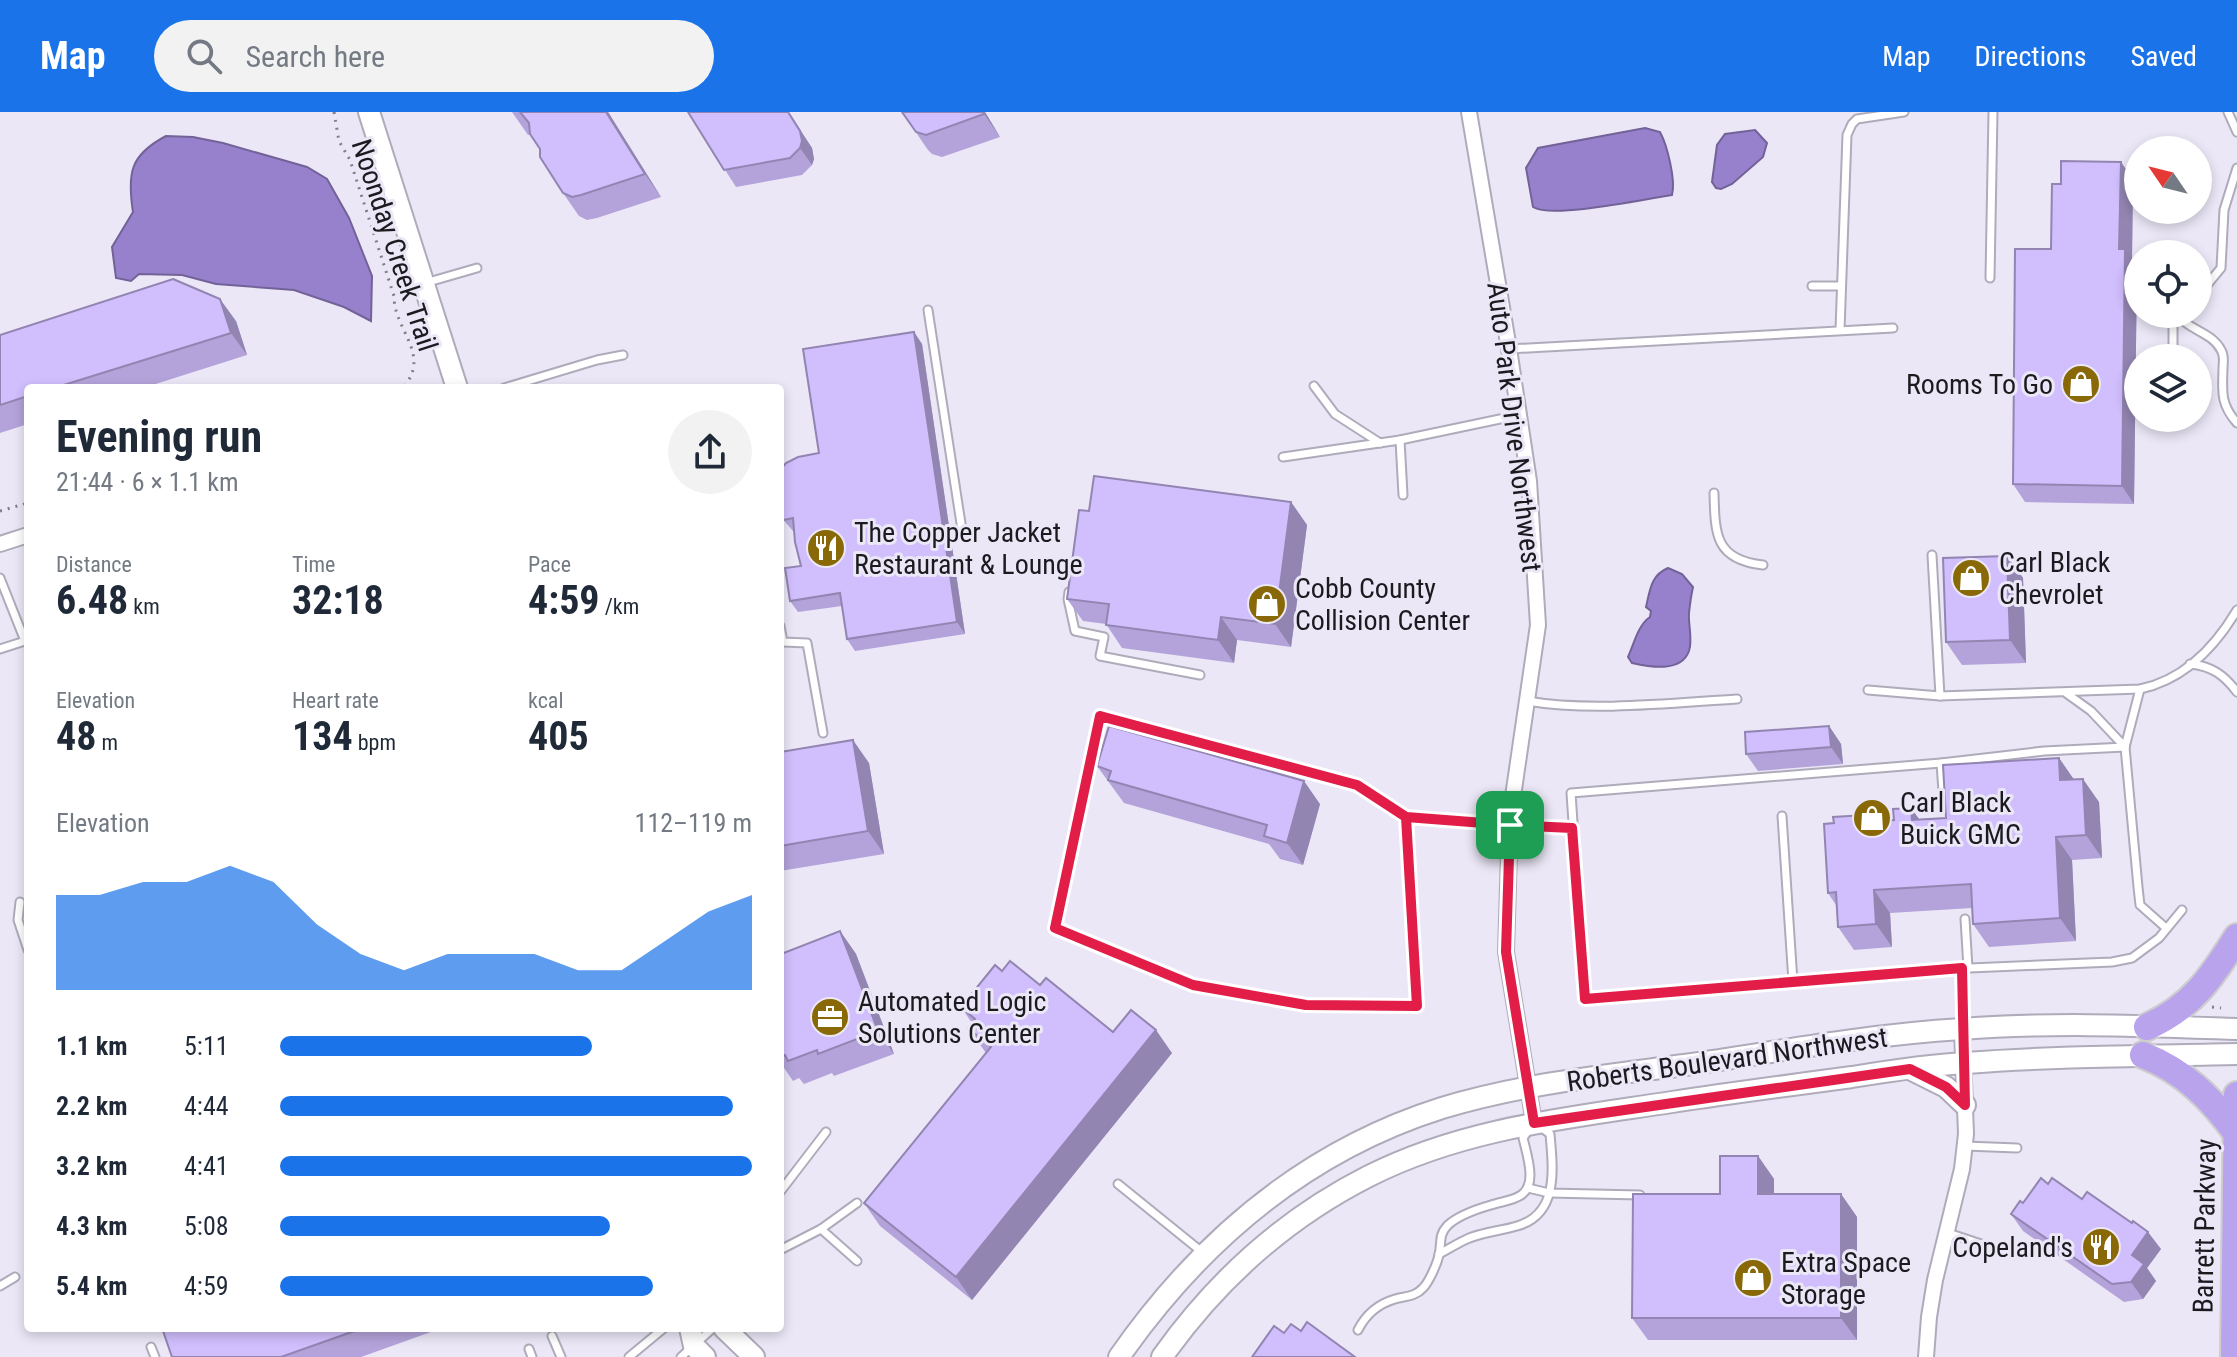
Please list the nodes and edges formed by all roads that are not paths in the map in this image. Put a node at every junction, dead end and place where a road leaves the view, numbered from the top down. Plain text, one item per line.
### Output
1 (369, 112) edge
2 (1469, 112) edge
3 (1904, 112) edge
4 (1993, 112) edge
5 (2228, 112) edge
6 (2237, 132) edge
7 (2237, 168) edge
8 (477, 268) dead end
9 (1990, 278) dead end
10 (2212, 279) edge
11 (423, 283) junction
12 (1812, 286) dead end
13 (1841, 286) junction
14 (928, 310) dead end
15 (1893, 328) dead end
16 (2193, 328) edge
17 (1840, 330) junction
18 (1509, 349) junction
19 (623, 355) dead end
20 (456, 384) edge
21 (517, 384) edge
22 (1314, 386) dead end
23 (1519, 415) junction
24 (2237, 423) edge
25 (1400, 440) junction
26 (1380, 443) junction
27 (1283, 457) dead end
28 (1714, 493) dead end
29 (1403, 495) dead end
30 (962, 530) dead end
31 (24, 536) edge
32 (0, 544) edge
33 (1932, 555) dead end
34 (1763, 565) dead end
35 (0, 578) edge
36 (1070, 586) edge
37 (2237, 610) edge
38 (24, 638) edge
39 (24, 641) edge
40 (784, 642) edge
41 (0, 649) edge
42 (2190, 664) junction
43 (1200, 675) dead end
44 (2140, 689) junction
45 (1868, 690) dead end
46 (2237, 692) edge
47 (2066, 693) junction
48 (1940, 696) junction
49 (1737, 699) dead end
50 (1527, 701) junction
51 (823, 733) dead end
52 (2125, 747) junction
53 (1941, 763) junction
54 (1944, 806) edge
55 (1782, 816) dead end
56 (1406, 817) junction
57 (1510, 825) junction
58 (1572, 828) junction
59 (20, 902) dead end
60 (2182, 910) dead end
61 (1965, 919) dead end
62 (2166, 928) junction
63 (2237, 937) edge
64 (24, 938) edge
65 (1965, 968) junction
66 (1793, 982) junction
67 (2147, 1027) junction
68 (1962, 1029) junction
69 (2237, 1029) edge
70 (2237, 1054) edge
71 (2143, 1055) junction
72 (1964, 1063) junction
73 (1910, 1069) junction
74 (1528, 1088) junction
75 (2237, 1095) edge
76 (1965, 1105) junction
77 (1534, 1123) junction
78 (826, 1132) dead end
79 (2237, 1134) edge
80 (1965, 1146) junction
81 (2017, 1148) dead end
82 (1118, 1184) dead end
83 (784, 1187) edge
84 (1528, 1188) junction
85 (1549, 1193) junction
86 (1640, 1195) edge
87 (857, 1203) dead end
88 (821, 1229) junction
89 (1948, 1233) junction
90 (784, 1246) edge
91 (2002, 1251) dead end
92 (1204, 1254) junction
93 (1439, 1254) junction
94 (857, 1261) dead end
95 (15, 1277) dead end
96 (0, 1286) edge
97 (1358, 1330) dead end
98 (659, 1332) edge
99 (709, 1332) edge
100 (728, 1332) edge
101 (552, 1336) dead end
102 (151, 1347) dead end
103 (692, 1347) edge
104 (155, 1357) edge
105 (561, 1357) edge
106 (629, 1357) edge
107 (754, 1357) edge
108 (1119, 1357) edge
109 (1162, 1357) edge
110 (1926, 1357) edge
111 (2234, 1357) edge

1 - 11 street
2 - 18 street, Auto Park Drive Northwest
3 - 13 lane
4 - 9 lane
5 - 6 lane
7 - 10 lane
8 - 11 lane
11 - 20 street
12 - 13 lane
13 - 17 lane
14 - 30 lane
15 - 17 lane
16 - 24 lane
17 - 18 lane
18 - 23 street, Auto Park Drive Northwest
19 - 21 lane
22 - 26 lane
23 - 25 lane
23 - 50 street, Auto Park Drive Northwest
25 - 26 lane
25 - 29 lane
26 - 27 lane
28 - 34 lane
31 - 32 street
33 - 48 lane
35 - 38 lane
36 - 43 lane
37 - 42 lane
39 - 41 lane
40 - 51 lane
42 - 44 lane
42 - 46 lane
44 - 47 lane
44 - 52 lane
45 - 48 lane
47 - 48 lane
47 - 52 lane
49 - 50 lane
50 - 57 street, Auto Park Drive Northwest
52 - 53 lane
52 - 62 lane
53 - 54 lane
53 - 58 lane
55 - 66 lane
56 - 56 lane
56 - 57 lane
57 - 58 lane
57 - 74 street, Auto Park Drive Northwest
58 - 66 lane
59 - 64 lane
60 - 62 lane
61 - 65 lane
62 - 65 lane
63 - 67 highway
65 - 66 lane
65 - 68 lane
67 - 68 street, Roberts Boulevard Northwest
67 - 69 street, Roberts Boulevard Northwest
68 - 72 street
68 - 74 street, Roberts Boulevard Northwest
70 - 71 street, Roberts Boulevard Northwest
71 - 72 street, Roberts Boulevard Northwest
71 - 79 highway
72 - 73 street, Roberts Boulevard Northwest
72 - 76 street
73 - 76 street
73 - 77 street, Roberts Boulevard Northwest
74 - 77 street, Auto Park Drive Northwest
74 - 92 street, Roberts Boulevard Northwest
75 - 79 highway, Barrett Parkway
76 - 80 street
77 - 84 lane
77 - 85 lane
77 - 109 street, Roberts Boulevard Northwest
78 - 83 lane
79 - 111 highway, Barrett Parkway
80 - 81 lane
80 - 89 street
82 - 92 lane
84 - 85 lane
84 - 93 lane
85 - 86 lane
85 - 93 lane
87 - 88 lane
88 - 90 lane
88 - 94 lane
89 - 91 lane
89 - 110 street
92 - 108 street, Roberts Boulevard Northwest
93 - 97 lane
95 - 96 lane
98 - 106 lane
99 - 103 lane
100 - 107 street
101 - 105 lane
102 - 104 lane

